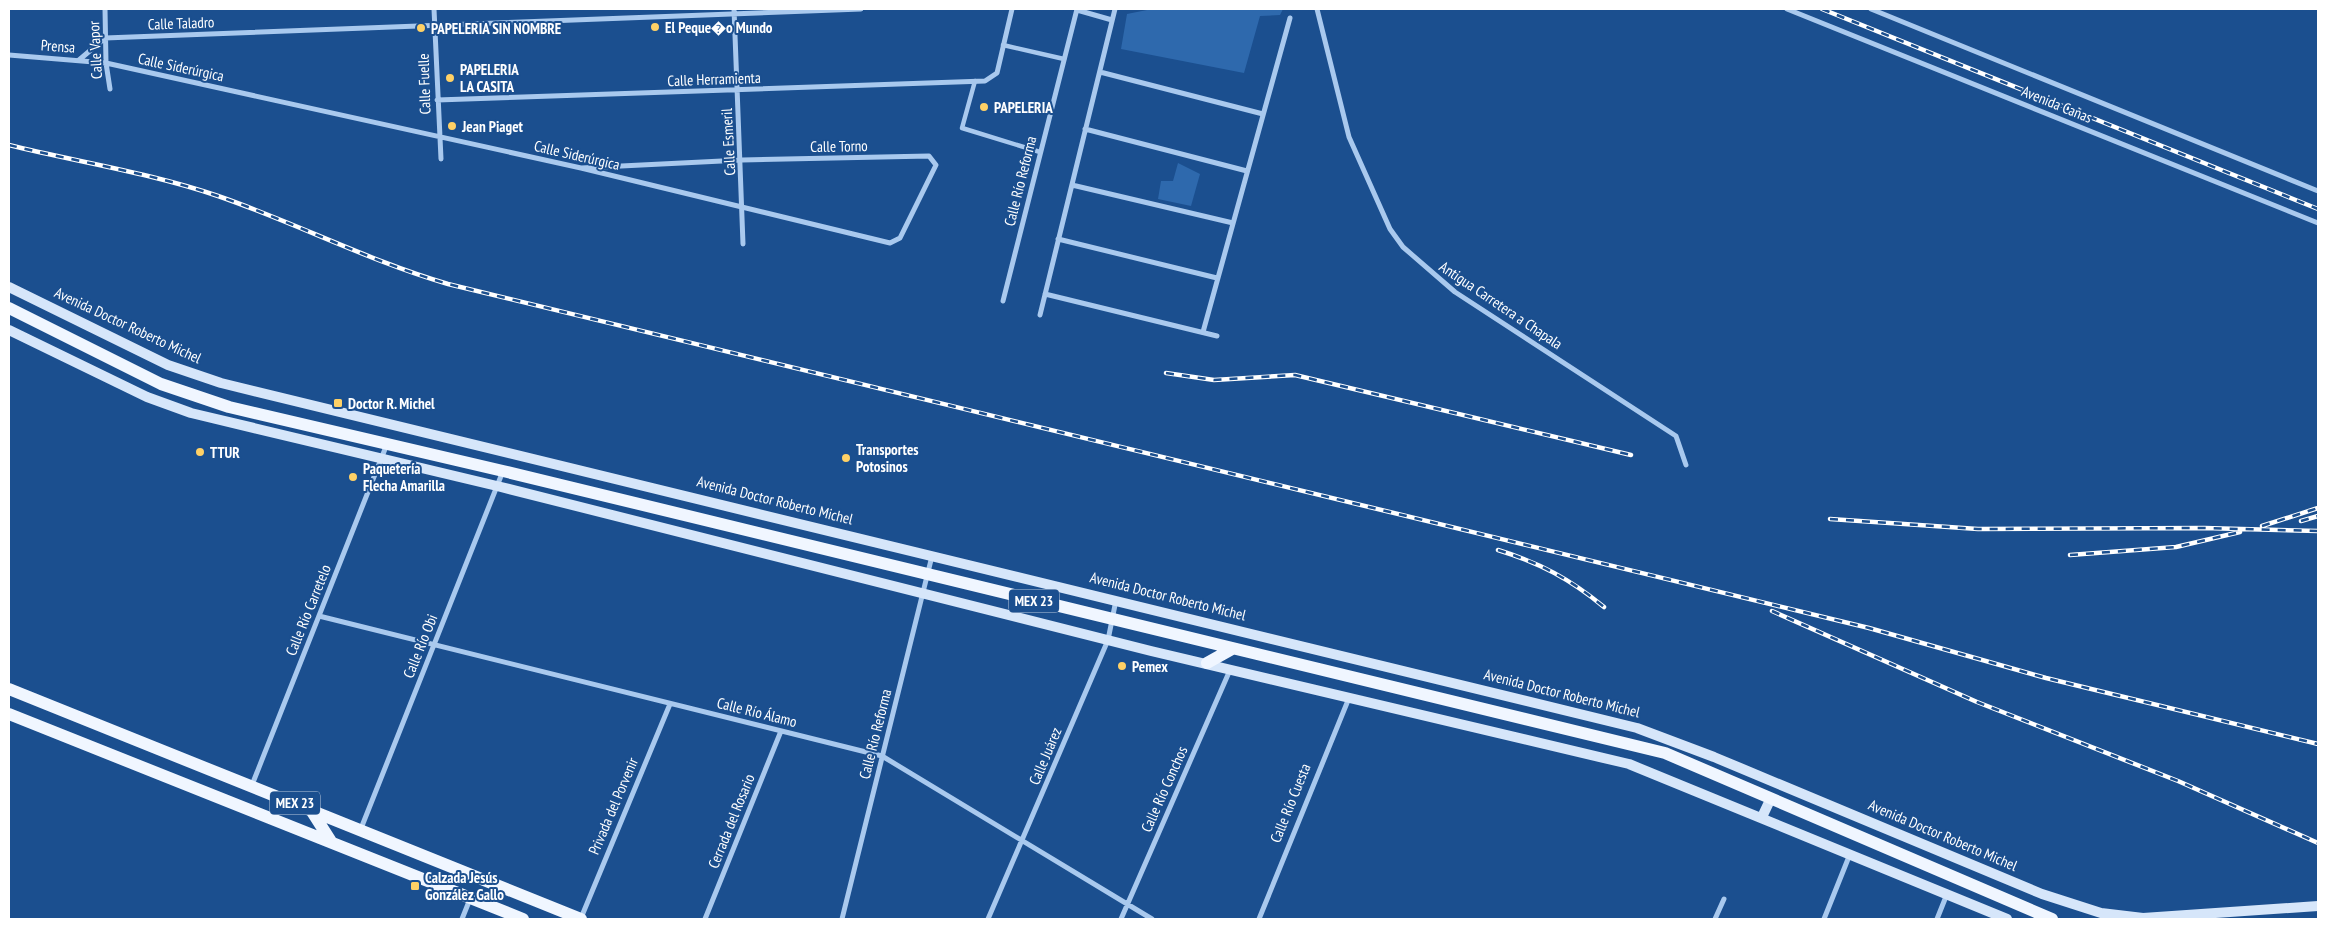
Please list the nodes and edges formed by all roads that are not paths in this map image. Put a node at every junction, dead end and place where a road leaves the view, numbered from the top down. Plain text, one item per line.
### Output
1 (105, 9) edge
2 (434, 9) edge
3 (861, 9) edge
4 (1012, 9) edge
5 (1077, 9) edge
6 (1115, 9) edge
7 (1317, 9) edge
8 (1787, 9) edge
9 (1871, 9) edge
10 (734, 12) edge
11 (1290, 18) dead end
12 (1112, 20) junction
13 (435, 27) junction
14 (105, 38) junction
15 (1003, 45) junction
16 (9, 55) edge
17 (1064, 59) junction
18 (79, 60) junction
19 (106, 63) junction
20 (1100, 72) junction
21 (975, 81) junction
22 (110, 89) dead end
23 (738, 90) junction
24 (437, 100) junction
25 (1263, 114) junction
26 (1086, 129) junction
27 (438, 136) junction
28 (1040, 152) junction
29 (441, 159) dead end
30 (742, 160) junction
31 (581, 168) junction
32 (1247, 171) junction
33 (1072, 185) junction
34 (2318, 191) edge
35 (744, 208) junction
36 (1233, 223) junction
37 (2318, 223) edge
38 (1058, 240) junction
39 (894, 243) joint
40 (743, 244) dead end
41 (1218, 278) junction
42 (9, 287) edge
43 (1045, 294) junction
44 (1003, 301) dead end
45 (9, 308) edge
46 (1040, 315) dead end
47 (9, 330) edge
48 (1203, 332) junction
49 (1217, 336) dead end
50 (387, 444) junction
51 (380, 460) junction
52 (1686, 465) dead end
53 (503, 471) junction
54 (497, 486) junction
55 (932, 555) junction
56 (927, 575) junction
57 (922, 594) junction
58 (1116, 600) junction
59 (319, 616) junction
60 (1113, 620) junction
61 (1108, 640) junction
62 (434, 644) junction
63 (1232, 649) junction
64 (1358, 659) junction
65 (1207, 663) junction
66 (1231, 669) junction
67 (1353, 678) junction
68 (9, 689) edge
69 (1349, 697) junction
70 (670, 704) junction
71 (9, 714) edge
72 (781, 731) junction
73 (882, 756) junction
74 (252, 785) junction
75 (1771, 798) junction
76 (311, 810) junction
77 (1762, 817) junction
78 (360, 831) junction
79 (1022, 841) junction
80 (332, 843) junction
81 (1922, 844) junction
82 (1850, 854) junction
83 (1914, 860) junction
84 (1947, 894) junction
85 (470, 899) junction
86 (1724, 899) dead end
87 (1127, 904) junction
88 (2318, 906) edge
89 (462, 919) edge
90 (523, 919) edge
91 (580, 919) edge
92 (705, 919) edge
93 (842, 919) edge
94 (988, 919) edge
95 (1121, 919) edge
96 (1152, 919) edge
97 (1259, 919) edge
98 (1715, 919) edge
99 (1824, 919) edge
100 (1937, 919) edge
101 (2007, 919) edge
102 (2052, 919) edge

1 - 14 street, Calle Vapor
2 - 13 street, Calle Fuelle
3 - 10 street, Calle Taladro
4 - 15 street
5 - 12 street
5 - 17 street, Calle Río Reforma
6 - 12 street
7 - 52 street, Antigua Carretera a Chapala
8 - 37 street, Avenida Cañas
9 - 34 street, Avenida Cañas
10 - 13 street, Calle Taladro
10 - 23 street, Calle Esmeril
11 - 25 street
12 - 20 street
13 - 14 street, Calle Taladro
13 - 24 street, Calle Fuelle
14 - 18 street
14 - 19 street, Calle Vapor
15 - 17 street
15 - 21 street, Calle Herramienta
16 - 18 street, Prensa
17 - 28 street, Calle Río Reforma
18 - 19 street, Prensa
19 - 22 street, Calle Vapor
19 - 27 street, Calle Siderúrgica
20 - 25 street
20 - 26 street
21 - 23 street, Calle Herramienta
21 - 28 street
23 - 24 street, Calle Herramienta
23 - 30 street, Calle Esmeril
24 - 27 street, Calle Fuelle
25 - 32 street
26 - 32 street
26 - 33 street
27 - 29 street, Calle Fuelle
27 - 31 street, Calle Siderúrgica
28 - 44 street, Calle Río Reforma
30 - 31 street, Calle Torno
30 - 35 street, Calle Esmeril
30 - 39 street, Calle Torno
31 - 35 street, Calle Siderúrgica
32 - 36 street
33 - 36 street
33 - 38 street
35 - 39 street, Calle Siderúrgica
35 - 40 street, Calle Esmeril
36 - 41 street
38 - 41 street
38 - 43 street
41 - 48 street
42 - 55 main road, Avenida Doctor Roberto Michel
43 - 46 street
43 - 48 street
45 - 50 main road, MEX 23
47 - 51 main road
48 - 49 street
50 - 51 street, Calle Río Carretelo
50 - 53 main road, MEX 23
51 - 54 main road
51 - 59 street, Calle Río Carretelo
53 - 54 street, Calle Río Obi
53 - 56 main road, MEX 23
54 - 57 main road
54 - 62 street, Calle Río Obi
55 - 56 street, Calle Río Reforma
55 - 58 main road, Avenida Doctor Roberto Michel
56 - 57 street, Calle Río Reforma
56 - 60 main road, MEX 23
57 - 61 main road
57 - 73 street, Calle Río Reforma
58 - 60 street, Calle Juárez
58 - 64 main road, Avenida Doctor Roberto Michel
59 - 62 street, Calle Río Álamo
59 - 74 street, Calle Río Carretelo
60 - 61 street, Calle Juárez
60 - 63 main road, MEX 23
61 - 65 main road
61 - 79 street, Calle Juárez
62 - 70 street, Calle Río Álamo
62 - 78 street, Calle Río Obi
63 - 65 main road
63 - 67 main road, MEX 23
64 - 67 main road
64 - 81 main road, Avenida Doctor Roberto Michel
65 - 66 main road
66 - 69 main road
66 - 87 street, Calle Río Conchos
67 - 75 main road, MEX 23
68 - 74 main road, MEX 23
69 - 77 main road
69 - 97 street, Calle Río Cuesta
70 - 72 street, Calle Río Álamo
70 - 91 street, Privada del Porvenir
71 - 80 main road, MEX 23
72 - 73 street, Calle Río Álamo
72 - 92 street, Cerrada del Rosario
73 - 79 street, Calle Río Álamo
73 - 93 street, Calle Río Reforma
74 - 76 main road, MEX 23
75 - 77 main road
75 - 83 main road, MEX 23
76 - 78 main road, MEX 23
76 - 80 main road
77 - 82 main road
78 - 91 main road, MEX 23
79 - 87 street, Calle Río Álamo
79 - 94 street, Calle Juárez
80 - 85 main road, MEX 23
81 - 83 main road
81 - 88 main road, Avenida Doctor Roberto Michel
82 - 84 main road
82 - 99 street
83 - 102 main road, MEX 23
84 - 100 street
84 - 101 main road
85 - 89 street
85 - 90 main road, MEX 23
86 - 98 street
87 - 95 street, Calle Río Conchos
87 - 96 street, Calle Río Álamo

